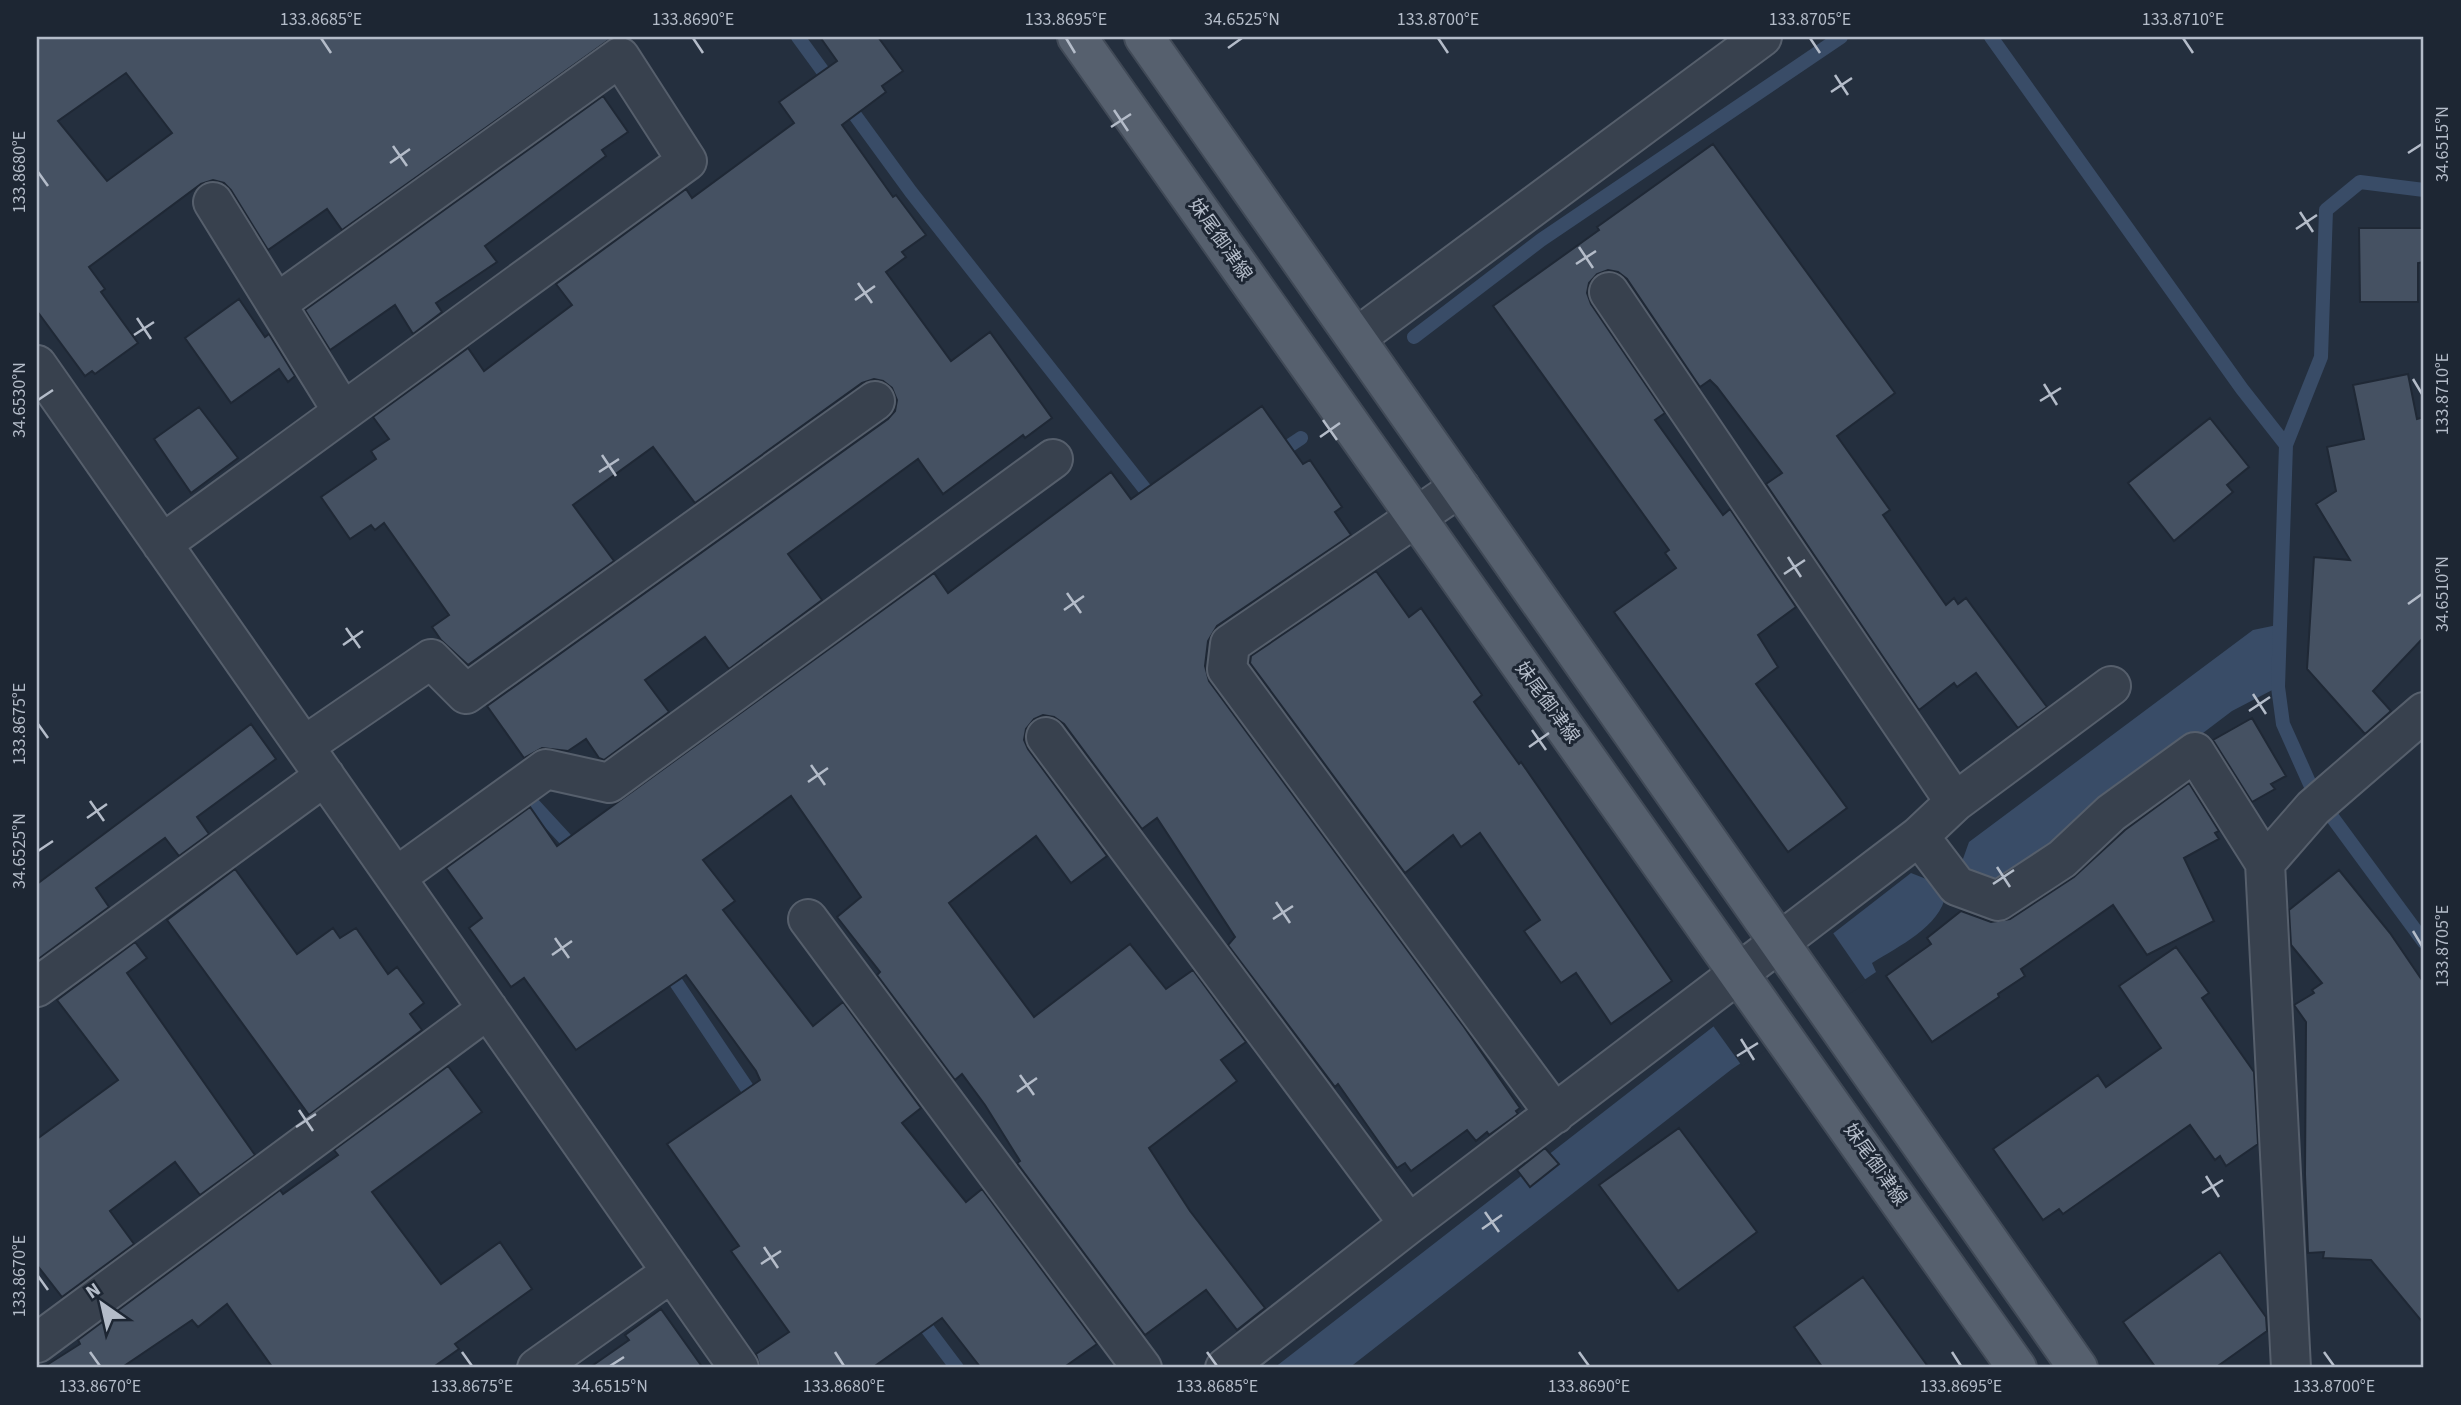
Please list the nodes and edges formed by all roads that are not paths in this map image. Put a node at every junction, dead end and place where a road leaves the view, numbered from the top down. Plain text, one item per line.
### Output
1 (1077, 37) edge
2 (1144, 37) edge
3 (1762, 37) edge
4 (213, 202) dead end
5 (1609, 292) dead end
6 (276, 304) junction
7 (1356, 338) junction
8 (37, 365) edge
9 (875, 401) dead end
10 (343, 412) junction
11 (1052, 459) dead end
12 (1460, 487) junction
13 (1415, 517) junction
14 (162, 544) junction
15 (2111, 686) dead end
16 (2424, 712) edge
17 (1046, 737) dead end
18 (314, 761) junction
19 (1955, 802) junction
20 (1919, 836) junction
21 (2265, 863) junction
22 (396, 877) junction
23 (808, 919) dead end
24 (1786, 950) junction
25 (1746, 980) junction
26 (37, 987) edge
27 (488, 1009) junction
28 (1555, 1114) junction
29 (1409, 1224) junction
30 (672, 1272) junction
31 (37, 1343) edge
32 (537, 1368) edge
33 (739, 1368) edge
34 (1142, 1368) edge
35 (1225, 1368) edge
36 (2017, 1368) edge
37 (2078, 1368) edge
38 (2291, 1368) edge

1 - 13 main road, 妹尾御津線
2 - 7 main road
3 - 7 street
4 - 6 street
5 - 19 street
6 - 10 street
6 - 10 street
7 - 12 main road
8 - 14 street
9 - 18 street
10 - 14 street
11 - 22 street
12 - 13 street
12 - 24 main road
13 - 25 main road, 妹尾御津線
13 - 28 street
14 - 18 street
15 - 19 street
16 - 21 street
17 - 29 street
18 - 22 street
18 - 26 street
19 - 20 street
20 - 21 street
20 - 24 street
21 - 38 street
22 - 27 street
23 - 34 street
24 - 25 street
24 - 37 main road
25 - 28 street
25 - 36 main road, 妹尾御津線
27 - 30 street
27 - 31 street
28 - 29 street
29 - 35 street
30 - 32 street
30 - 33 street

